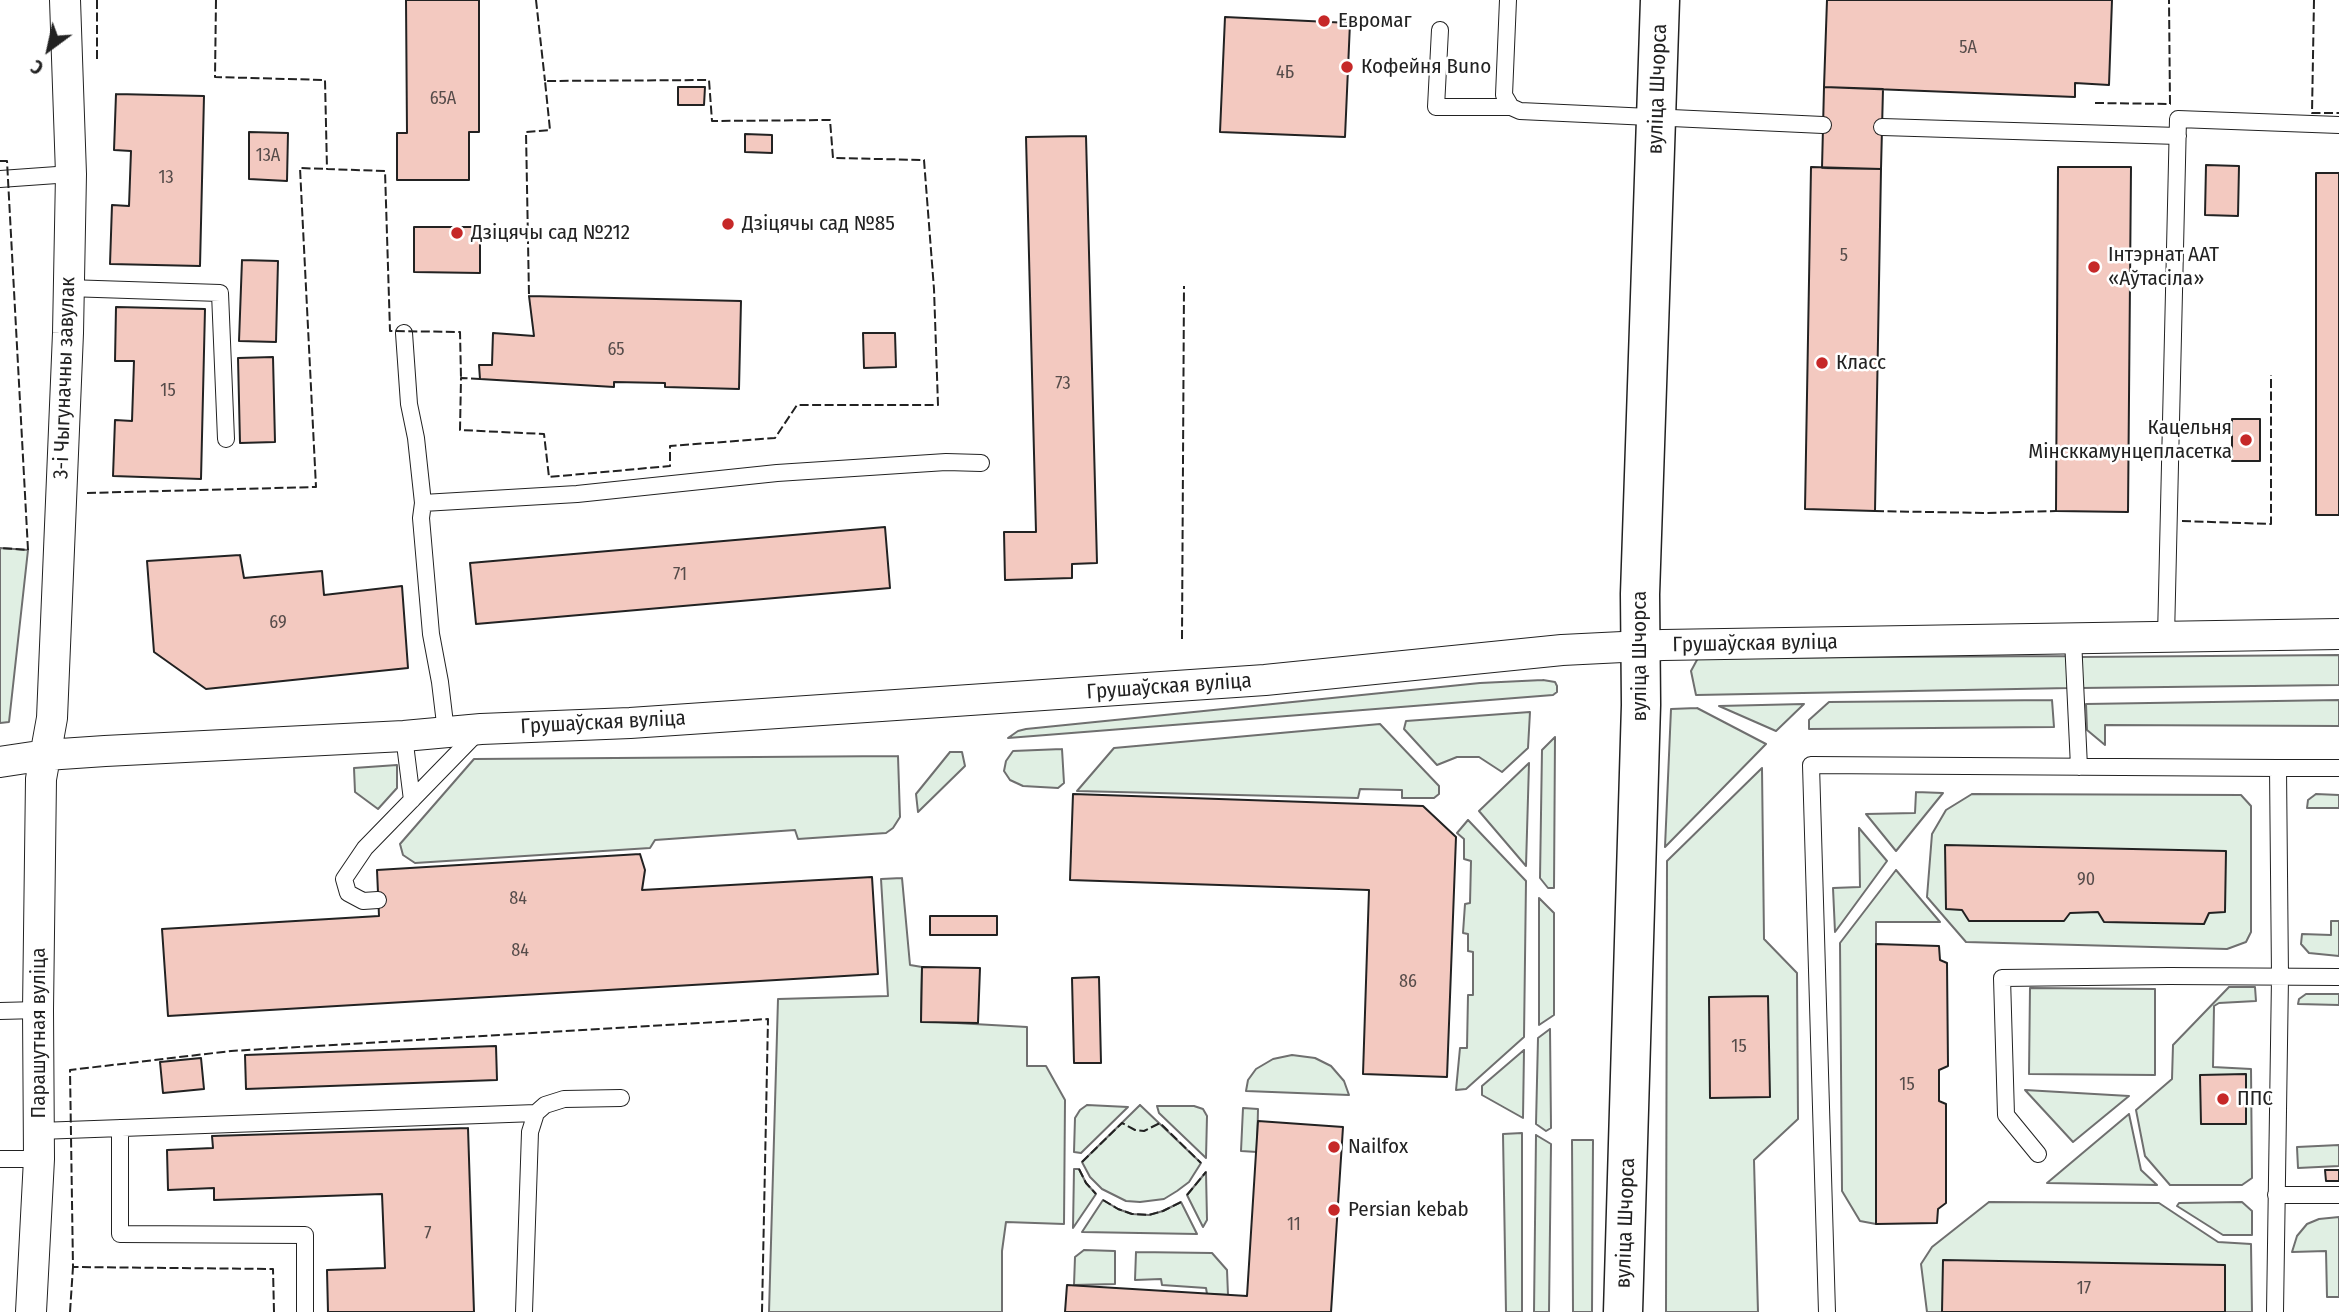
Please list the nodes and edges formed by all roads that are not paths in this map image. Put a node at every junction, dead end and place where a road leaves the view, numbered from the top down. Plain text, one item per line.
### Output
1 (65, 0) edge
2 (1508, 0) edge
3 (1660, 0) edge
4 (1440, 30) dead end
5 (1511, 107) junction
6 (1657, 119) junction
7 (1823, 125) dead end
8 (2339, 125) edge
9 (1882, 127) dead end
10 (2178, 136) junction
11 (71, 174) junction
12 (0, 179) edge
13 (67, 288) junction
14 (404, 333) dead end
15 (226, 439) dead end
16 (981, 463) dead end
17 (423, 503) junction
18 (2339, 634) edge
19 (2166, 637) junction
20 (2073, 639) junction
21 (1640, 647) junction
22 (481, 729) junction
23 (446, 732) junction
24 (404, 736) junction
25 (46, 755) junction
26 (0, 762) edge
27 (2078, 767) junction
28 (2278, 768) junction
29 (2339, 768) edge
30 (412, 800) junction
31 (378, 900) dead end
32 (2280, 977) junction
33 (2339, 977) edge
34 (38, 1010) junction
35 (0, 1011) edge
36 (621, 1098) dead end
37 (536, 1113) junction
38 (120, 1128) junction
39 (39, 1145) junction
40 (2038, 1154) dead end
41 (0, 1159) edge
42 (2276, 1195) junction
43 (2339, 1195) edge
44 (31, 1312) edge
45 (305, 1312) edge
46 (524, 1312) edge
47 (1623, 1312) edge
48 (1827, 1312) edge
49 (2275, 1312) edge

1 - 11 street, 3-і Чыгуначны завулак
2 - 5 lane
3 - 6 main road, вуліца Шчорса
4 - 5 lane
5 - 6 lane
6 - 7 lane
6 - 21 main road, вуліца Шчорса
8 - 10 lane
9 - 10 lane
10 - 19 lane
11 - 12 lane
11 - 13 street, 3-і Чыгуначны завулак
13 - 15 lane
13 - 25 street, 3-і Чыгуначны завулак
14 - 17 lane
16 - 17 lane
17 - 23 lane
18 - 19 street, Грушаўская вуліца
19 - 20 street, Грушаўская вуліца
20 - 21 street, Грушаўская вуліца
20 - 27 lane
21 - 22 street, Грушаўская вуліца
21 - 47 main road, вуліца Шчорса
22 - 23 street, Грушаўская вуліца
22 - 30 lane
23 - 24 street, Грушаўская вуліца
24 - 25 street, Грушаўская вуліца
24 - 30 lane
25 - 26 street, Грушаўская вуліца
25 - 34 street, Парашутная вуліца
27 - 28 lane
27 - 48 lane
28 - 29 lane
28 - 32 lane
30 - 31 lane
32 - 33 lane
32 - 40 lane
32 - 42 lane
34 - 35 lane
34 - 39 street, Парашутная вуліца
36 - 37 lane
37 - 38 lane
37 - 46 lane
38 - 39 lane
38 - 45 lane
39 - 41 lane
39 - 44 street, Парашутная вуліца
42 - 43 lane
42 - 49 lane

